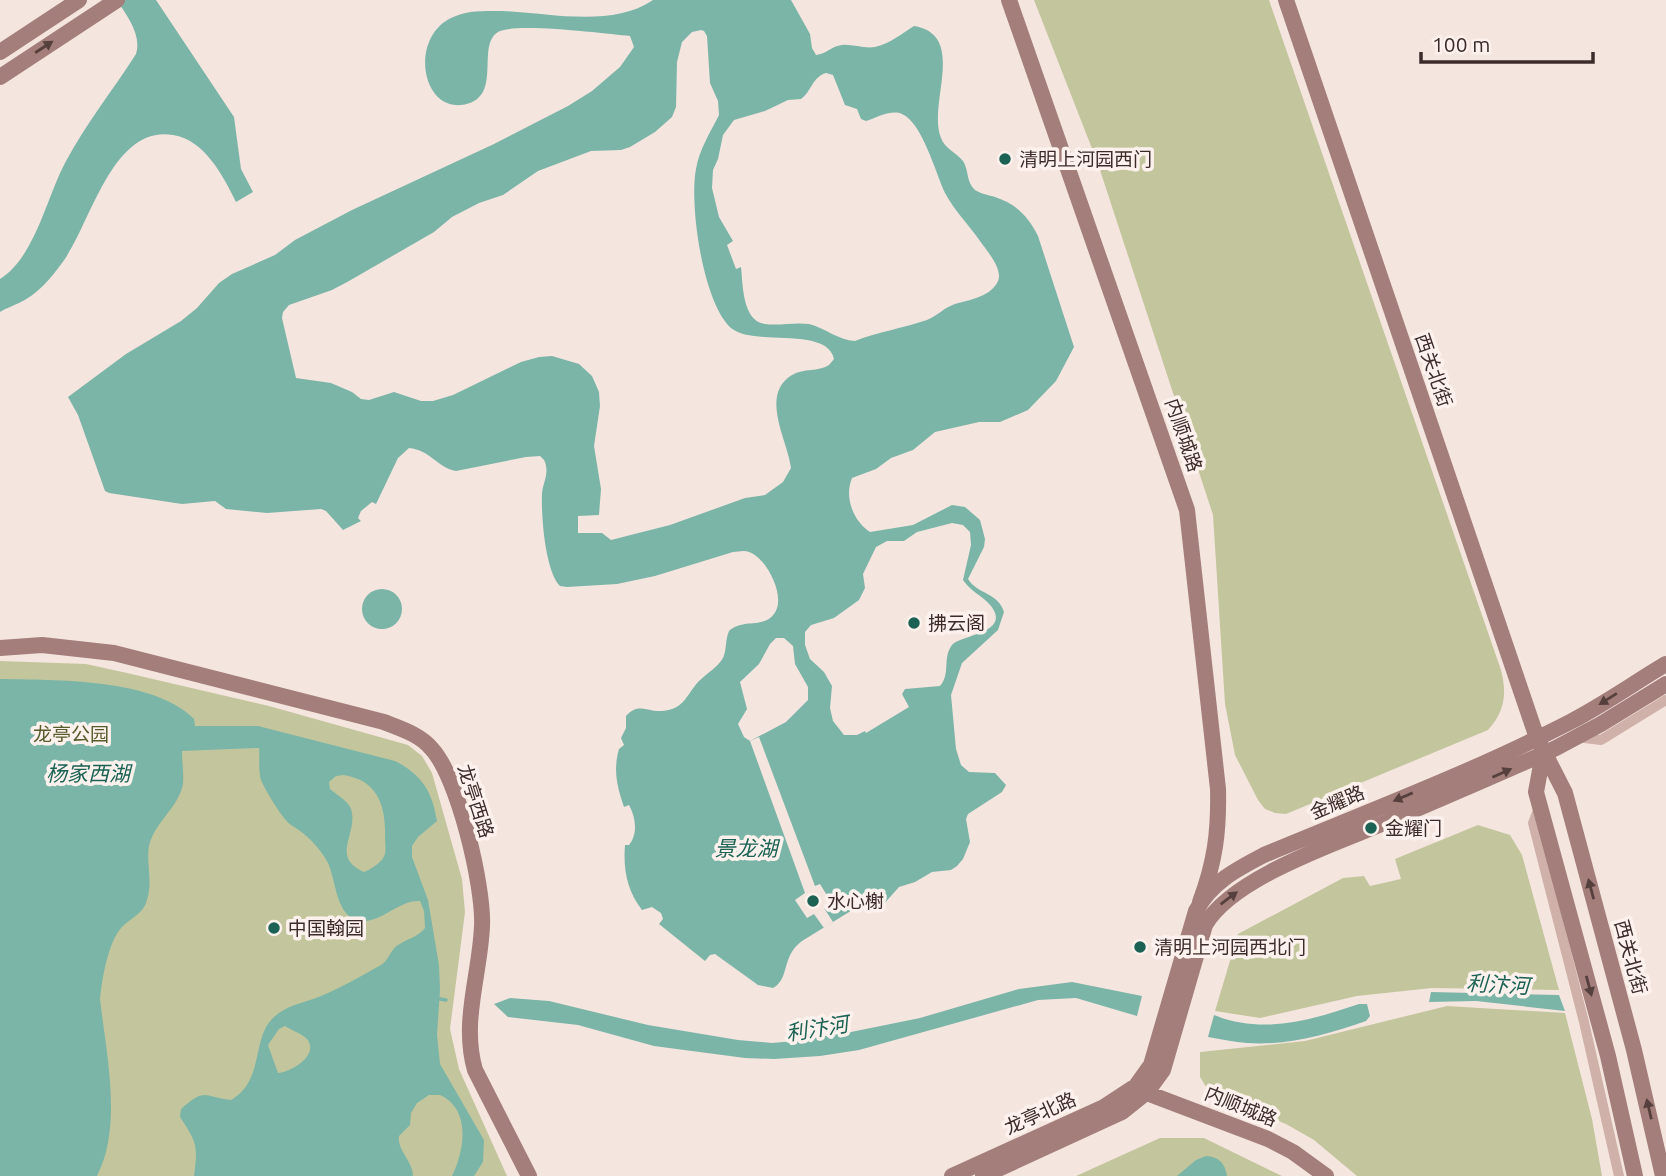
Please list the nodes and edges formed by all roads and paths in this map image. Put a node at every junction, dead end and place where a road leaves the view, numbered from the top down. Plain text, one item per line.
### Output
1 (117, 0) edge
2 (1009, 0) edge
3 (1286, 0) edge
4 (78, 1) edge
5 (0, 52) edge
6 (0, 76) edge
7 (0, 648) edge
8 (1666, 664) edge
9 (1666, 684) edge
10 (1666, 700) edge
11 (1576, 737) junction
12 (1537, 738) junction
13 (1543, 754) junction
14 (1540, 805) junction
15 (1200, 902) junction
16 (1140, 1087) junction
17 (529, 1176) edge
18 (953, 1176) edge
19 (983, 1176) edge
20 (1326, 1176) edge
21 (1619, 1176) edge
22 (1635, 1176) edge
23 (1663, 1176) edge

6 -> 1 street
2 - 15 street, 内顺城路
3 - 12 street, 西关北街
4 - 5 street
7 - 17 street, 龙亭西路
8 -> 12 street, 金耀路
9 - 11 street, 金耀路
10 - 11 street
11 - 13 street, 金耀路
12 - 13 street, 西关北街
12 -> 15 street, 金耀路
13 - 14 street
16 -> 13 street, 金耀路
23 -> 13 street, 西关北街
14 - 21 street
14 -> 22 street
15 - 16 street, 金耀路
16 - 18 street, 龙亭北路
16 - 19 street, 龙亭北路
16 - 20 street, 内顺城路

